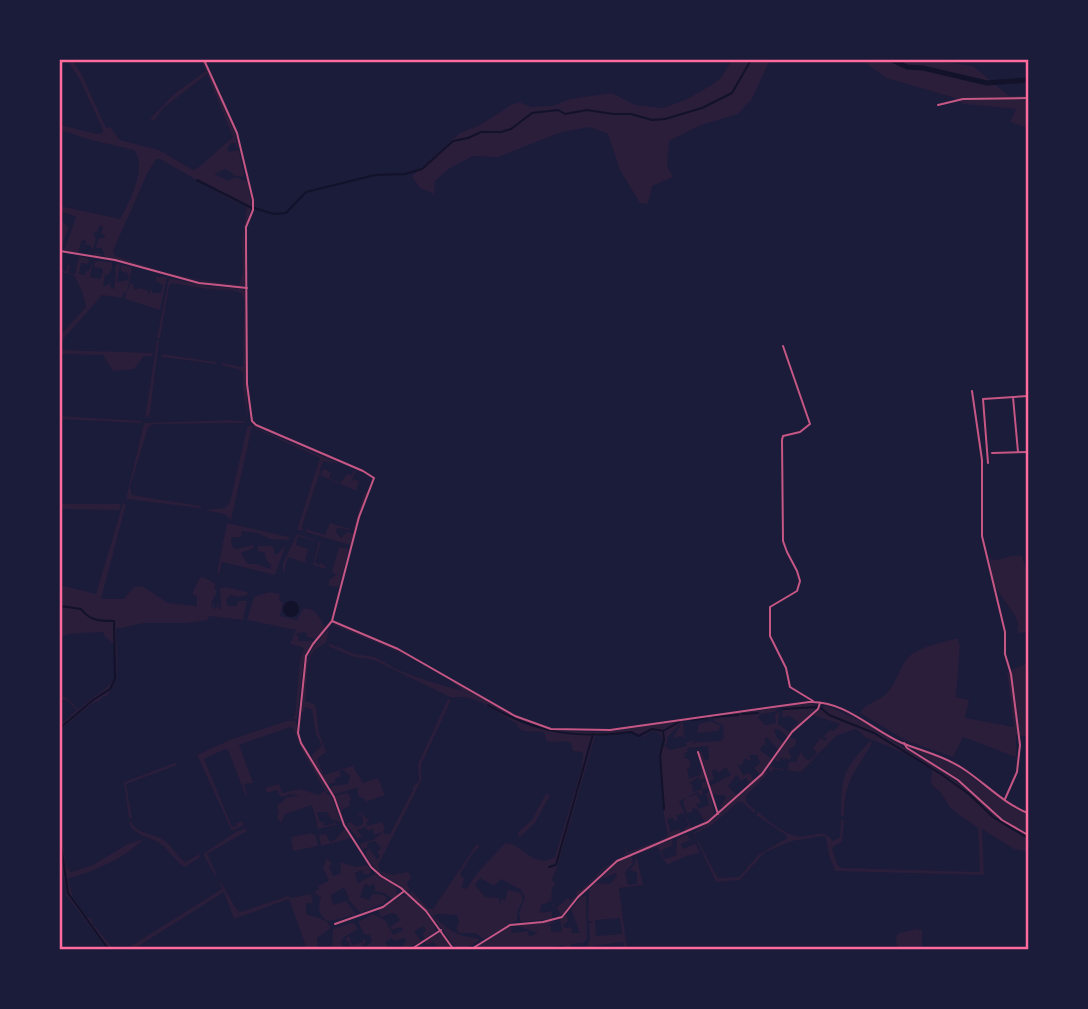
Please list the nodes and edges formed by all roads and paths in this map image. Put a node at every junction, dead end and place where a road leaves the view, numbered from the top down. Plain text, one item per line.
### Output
1 (204, 60) edge
2 (1028, 98) edge
3 (938, 105) dead end
4 (60, 251) edge
5 (247, 288) junction
6 (783, 346) dead end
7 (972, 391) dead end
8 (1028, 396) edge
9 (1013, 397) junction
10 (1017, 452) junction
11 (1028, 452) edge
12 (992, 453) dead end
13 (988, 463) dead end
14 (332, 621) junction
15 (813, 702) junction
16 (821, 702) junction
17 (904, 743) junction
18 (698, 752) dead end
19 (1004, 799) junction
20 (1028, 813) edge
21 (718, 814) junction
22 (1028, 835) edge
23 (404, 891) junction
24 (335, 924) dead end
25 (441, 930) junction
26 (410, 950) edge
27 (454, 950) edge
28 (470, 950) edge

1 - 5 street
2 - 3 street
4 - 5 street
5 - 14 street
6 - 15 street
7 - 19 street
8 - 9 street
9 - 10 street
9 - 13 street
10 - 11 street
10 - 12 street
14 - 15 street
14 - 23 street
15 - 16 street
16 - 17 street
16 - 21 street
17 - 19 street
17 - 22 street
18 - 21 street
19 - 20 street
21 - 28 street
23 - 24 street
23 - 25 street
25 - 26 street
25 - 27 street

